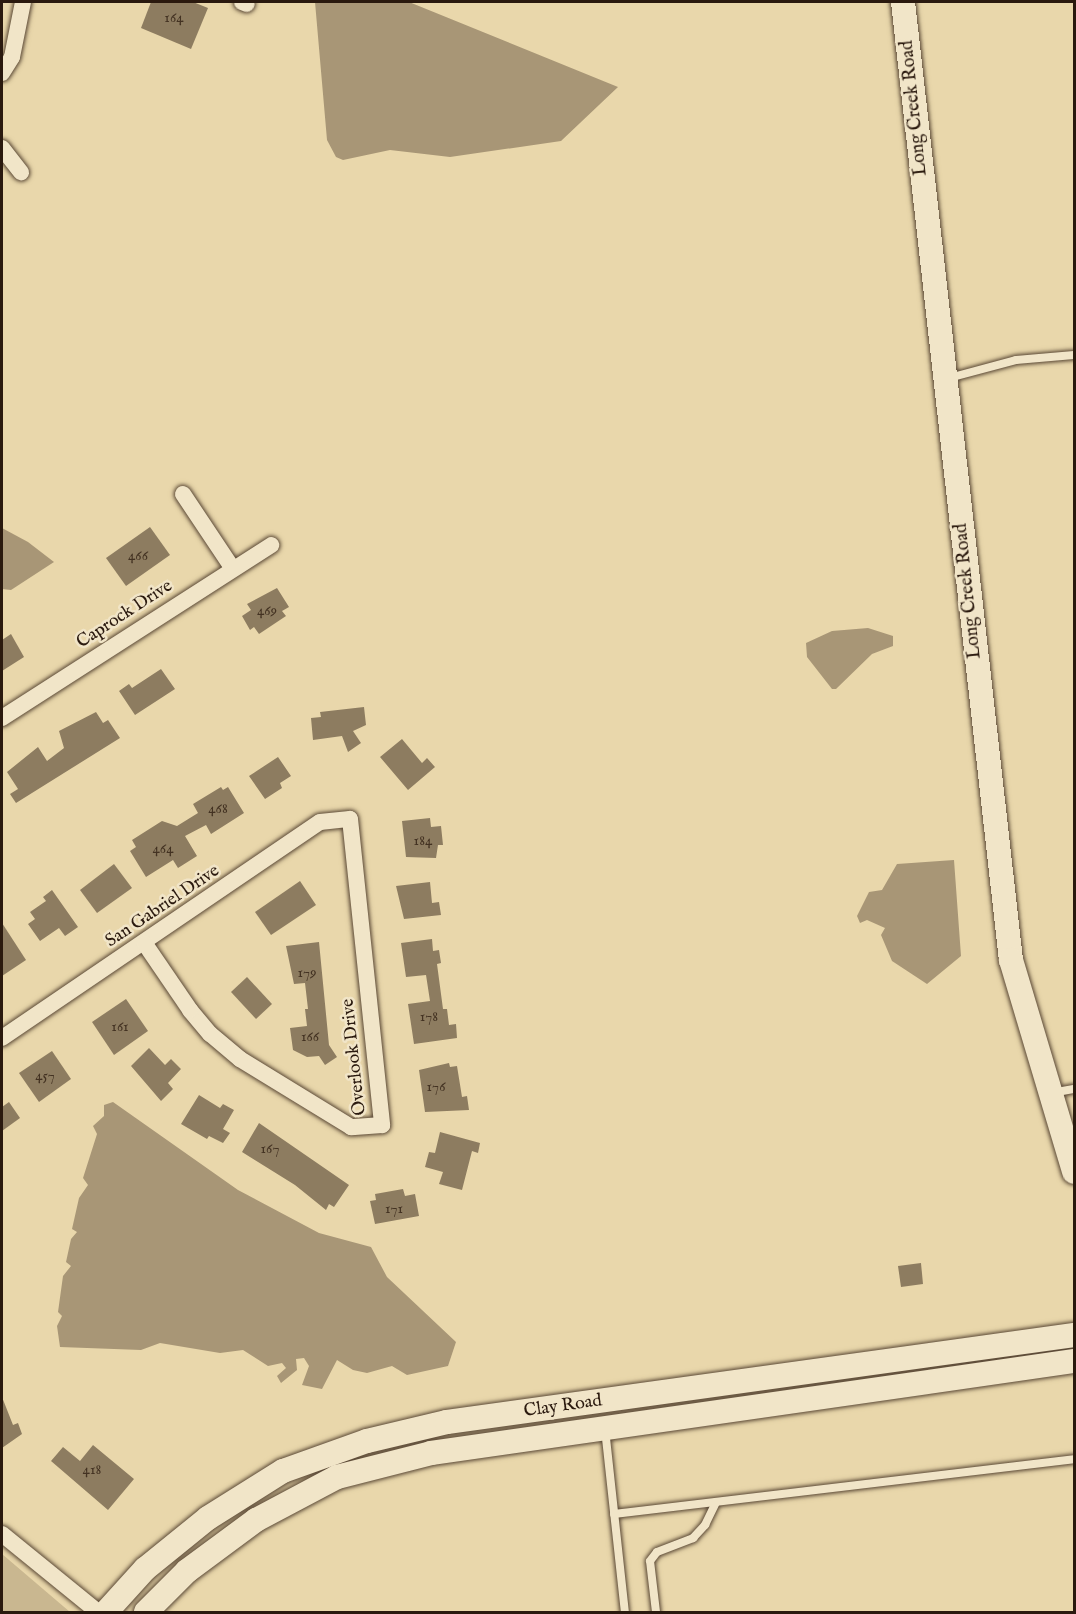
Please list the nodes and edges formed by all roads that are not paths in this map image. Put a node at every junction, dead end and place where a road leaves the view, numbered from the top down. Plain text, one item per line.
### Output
1 (23, 2) edge
2 (903, 2) edge
3 (2, 73) edge
4 (2, 148) edge
5 (21, 172) dead end
6 (1074, 355) edge
7 (945, 379) junction
8 (183, 494) dead end
9 (271, 545) dead end
10 (233, 569) junction
11 (2, 718) edge
12 (350, 819) joint
13 (145, 944) junction
14 (2, 1038) edge
15 (1074, 1089) edge
16 (1049, 1093) junction
17 (1074, 1172) edge
18 (1074, 1335) edge
19 (1074, 1361) edge
20 (605, 1428) junction
21 (1074, 1460) edge
22 (716, 1502) junction
23 (614, 1514) junction
24 (2, 1534) edge
25 (98, 1612) edge
26 (106, 1612) edge
27 (146, 1612) edge
28 (625, 1612) edge
29 (656, 1612) edge

1 - 3 street
2 - 7 main road, Long Creek Road
4 - 5 street
6 - 7 lane
7 - 16 main road, Long Creek Road
8 - 10 street
9 - 10 street, Caprock Drive
10 - 11 street, Caprock Drive
12 - 13 street, San Gabriel Drive
12 - 13 street, Overlook Drive
13 - 14 street, San Gabriel Drive
15 - 16 lane
16 - 17 main road, Long Creek Road
18 - 26 main road, Clay Road
19 - 20 main road, Clay Road
20 - 23 lane
20 - 27 main road, Clay Road
21 - 22 lane
22 - 23 lane
22 - 29 lane
23 - 28 lane
24 - 25 street

